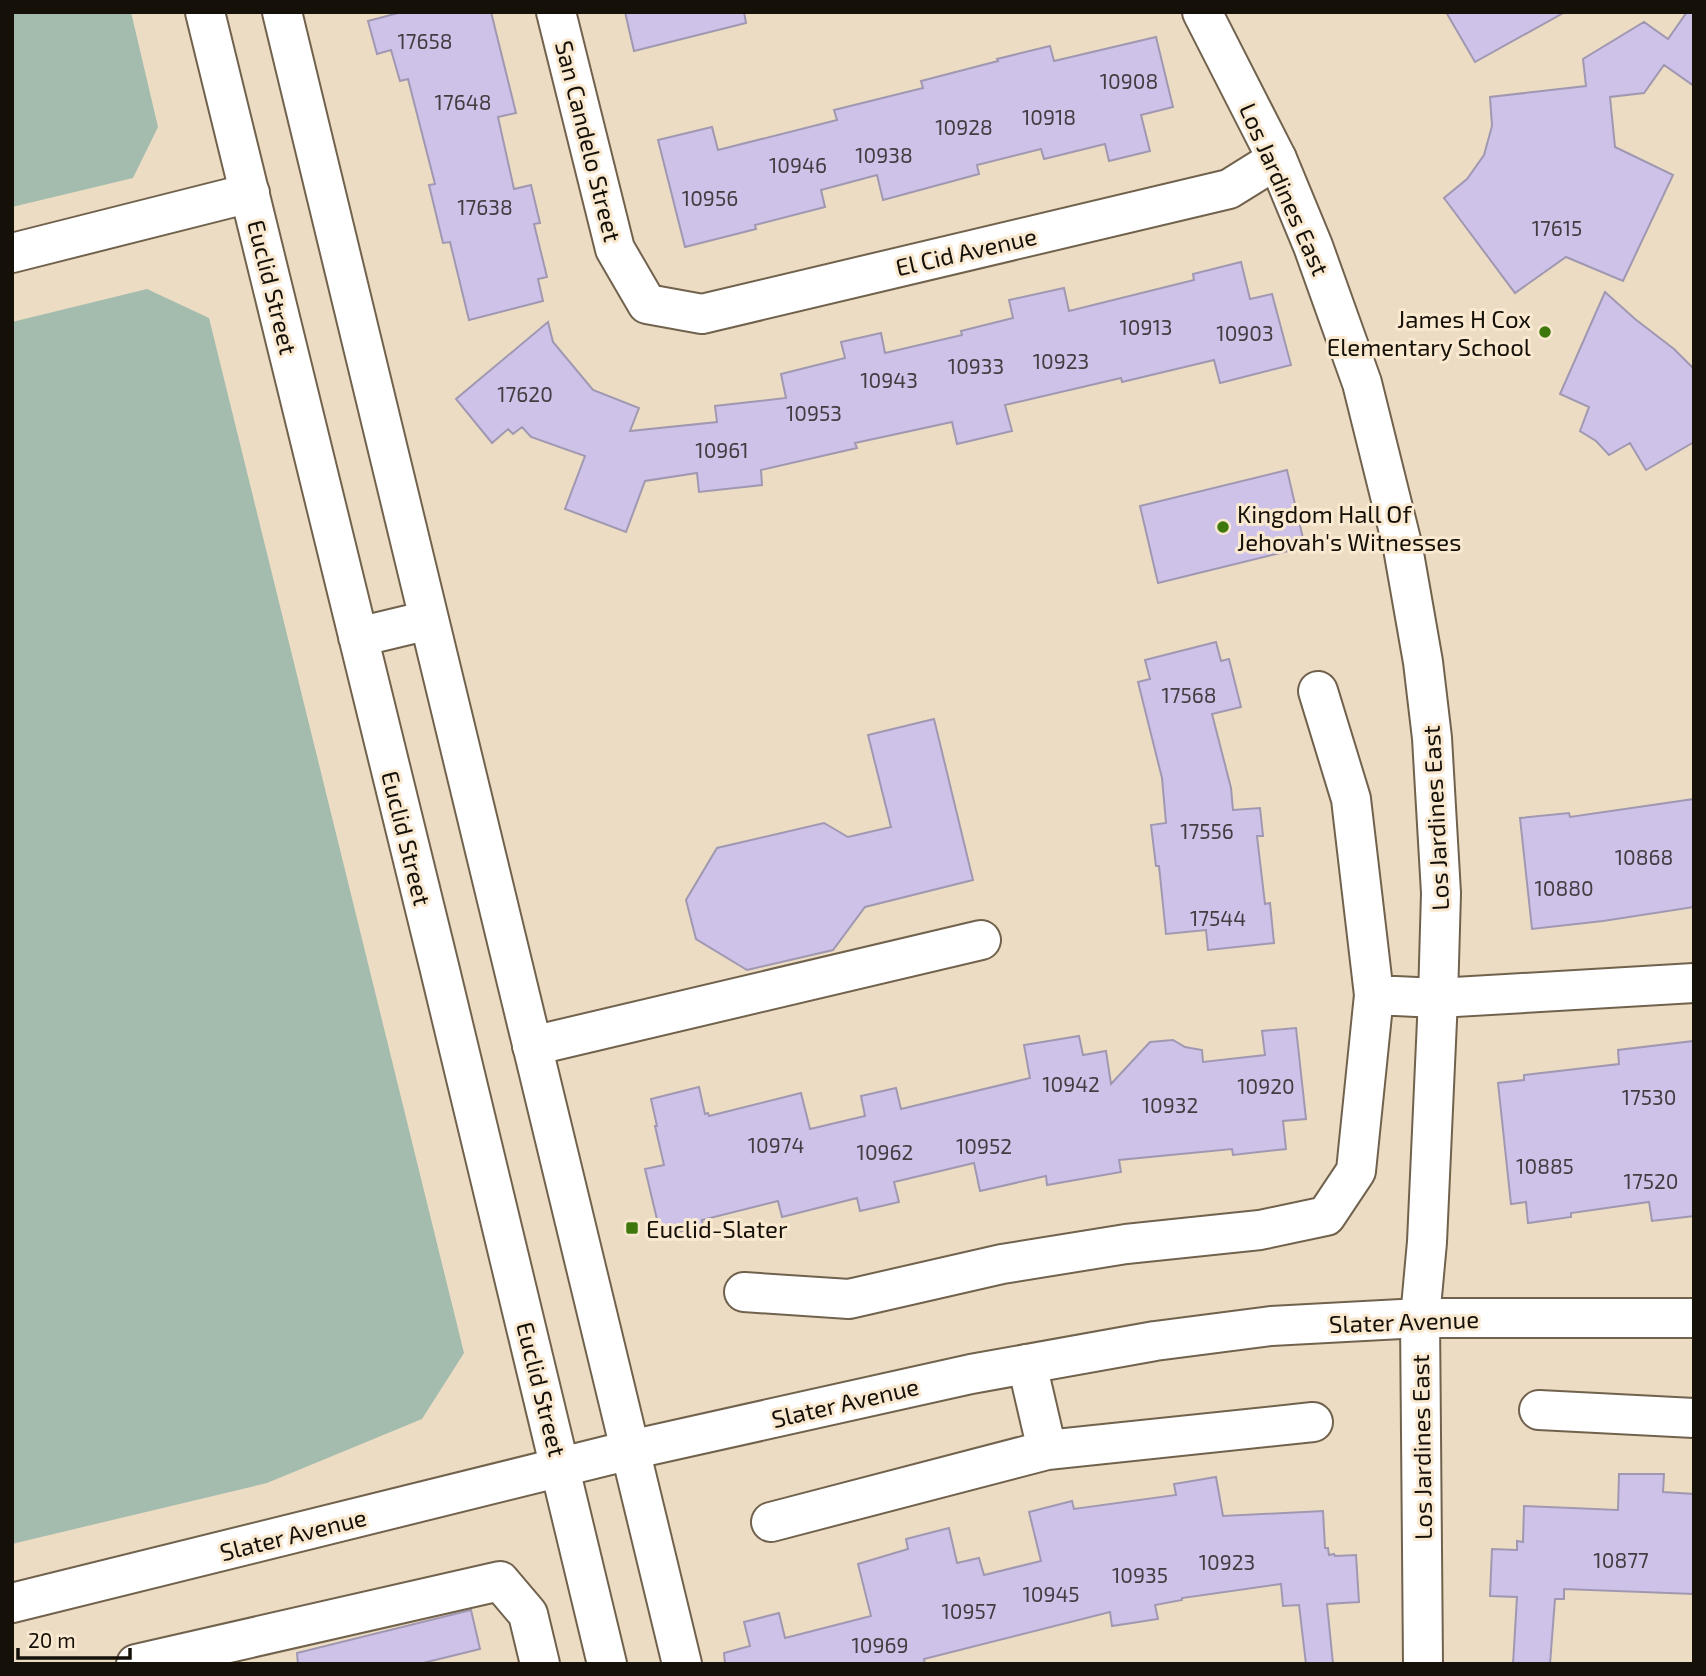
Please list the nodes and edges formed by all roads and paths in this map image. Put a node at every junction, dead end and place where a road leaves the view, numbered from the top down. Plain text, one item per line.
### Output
1 (205, 12) edge
2 (282, 12) edge
3 (555, 12) edge
4 (1202, 12) edge
5 (1276, 159) junction
6 (250, 193) junction
7 (12, 253) edge
8 (647, 304) joint
9 (429, 620) junction
10 (358, 637) junction
11 (1318, 691) dead end
12 (981, 940) dead end
13 (1694, 983) edge
14 (1374, 995) junction
15 (1438, 998) junction
16 (532, 1046) junction
17 (744, 1292) dead end
18 (1420, 1318) junction
19 (1694, 1318) edge
20 (1027, 1364) junction
21 (1539, 1410) dead end
22 (1694, 1418) edge
23 (1313, 1422) dead end
24 (630, 1450) junction
25 (1047, 1450) junction
26 (561, 1468) junction
27 (771, 1522) dead end
28 (12, 1603) edge
29 (136, 1664) edge
30 (540, 1664) edge
31 (607, 1664) edge
32 (682, 1664) edge
33 (1423, 1664) edge

1 - 6 street, Euclid Street
2 - 9 street
3 - 8 street, San Candelo Street
4 - 5 street, Los Jardines East
5 - 8 street, El Cid Avenue
5 - 15 street, Los Jardines East
6 - 7 street
6 - 10 street, Euclid Street
9 - 10 street
9 - 16 street
10 - 26 street, Euclid Street
11 - 14 street
12 - 16 street
13 - 15 street
14 - 15 street
14 - 17 street
15 - 18 street, Los Jardines East
16 - 24 street
18 - 19 street, Slater Avenue
18 - 20 street, Slater Avenue
18 - 33 street, Los Jardines East
20 - 24 street, Slater Avenue
20 - 25 street
21 - 22 street
23 - 25 street
24 - 26 street, Slater Avenue
24 - 32 street
25 - 27 street
26 - 28 street, Slater Avenue
26 - 31 street, Euclid Street
29 - 30 street

